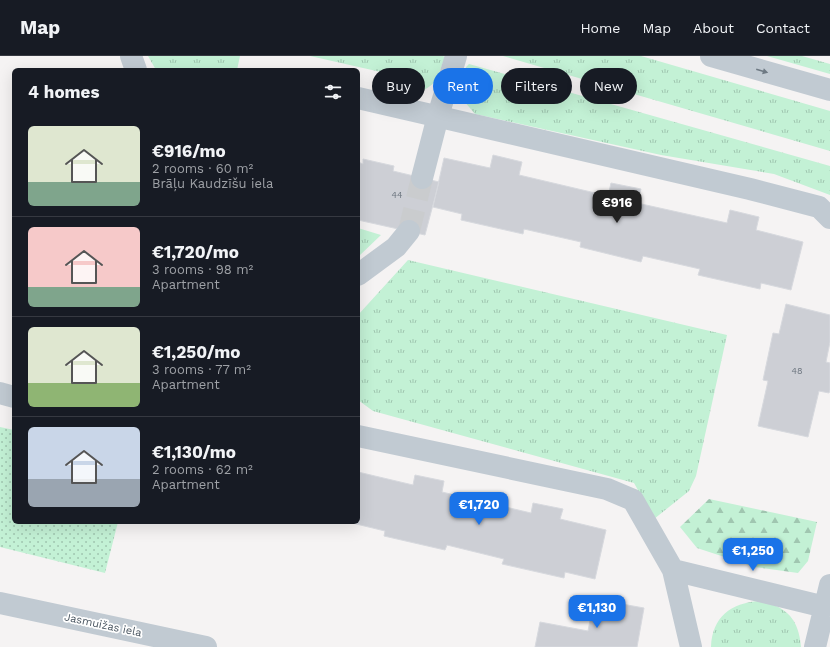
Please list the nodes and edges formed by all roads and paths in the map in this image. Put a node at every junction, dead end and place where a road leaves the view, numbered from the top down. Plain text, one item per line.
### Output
1 (131, 56) edge
2 (456, 56) edge
3 (711, 56) edge
4 (135, 68) edge
5 (830, 90) edge
6 (360, 98) edge
7 (438, 116) junction
8 (422, 178) tunnel mouth
9 (830, 218) edge
10 (410, 231) tunnel mouth
11 (360, 274) edge
12 (0, 394) edge
13 (12, 397) edge
14 (360, 436) edge
15 (673, 570) junction
16 (830, 585) edge
17 (0, 603) edge
18 (825, 607) junction
19 (206, 647) edge
20 (691, 647) edge
21 (815, 647) edge

1 - 4 street
2 - 7 street
3 -> 5 street
6 - 7 street
7 - 8 street
7 - 9 street
10 - 11 street
12 - 13 street
14 - 15 street
15 - 18 street
15 - 20 street
16 - 18 street
17 - 19 street, Jasmuižas iela
18 - 21 street

